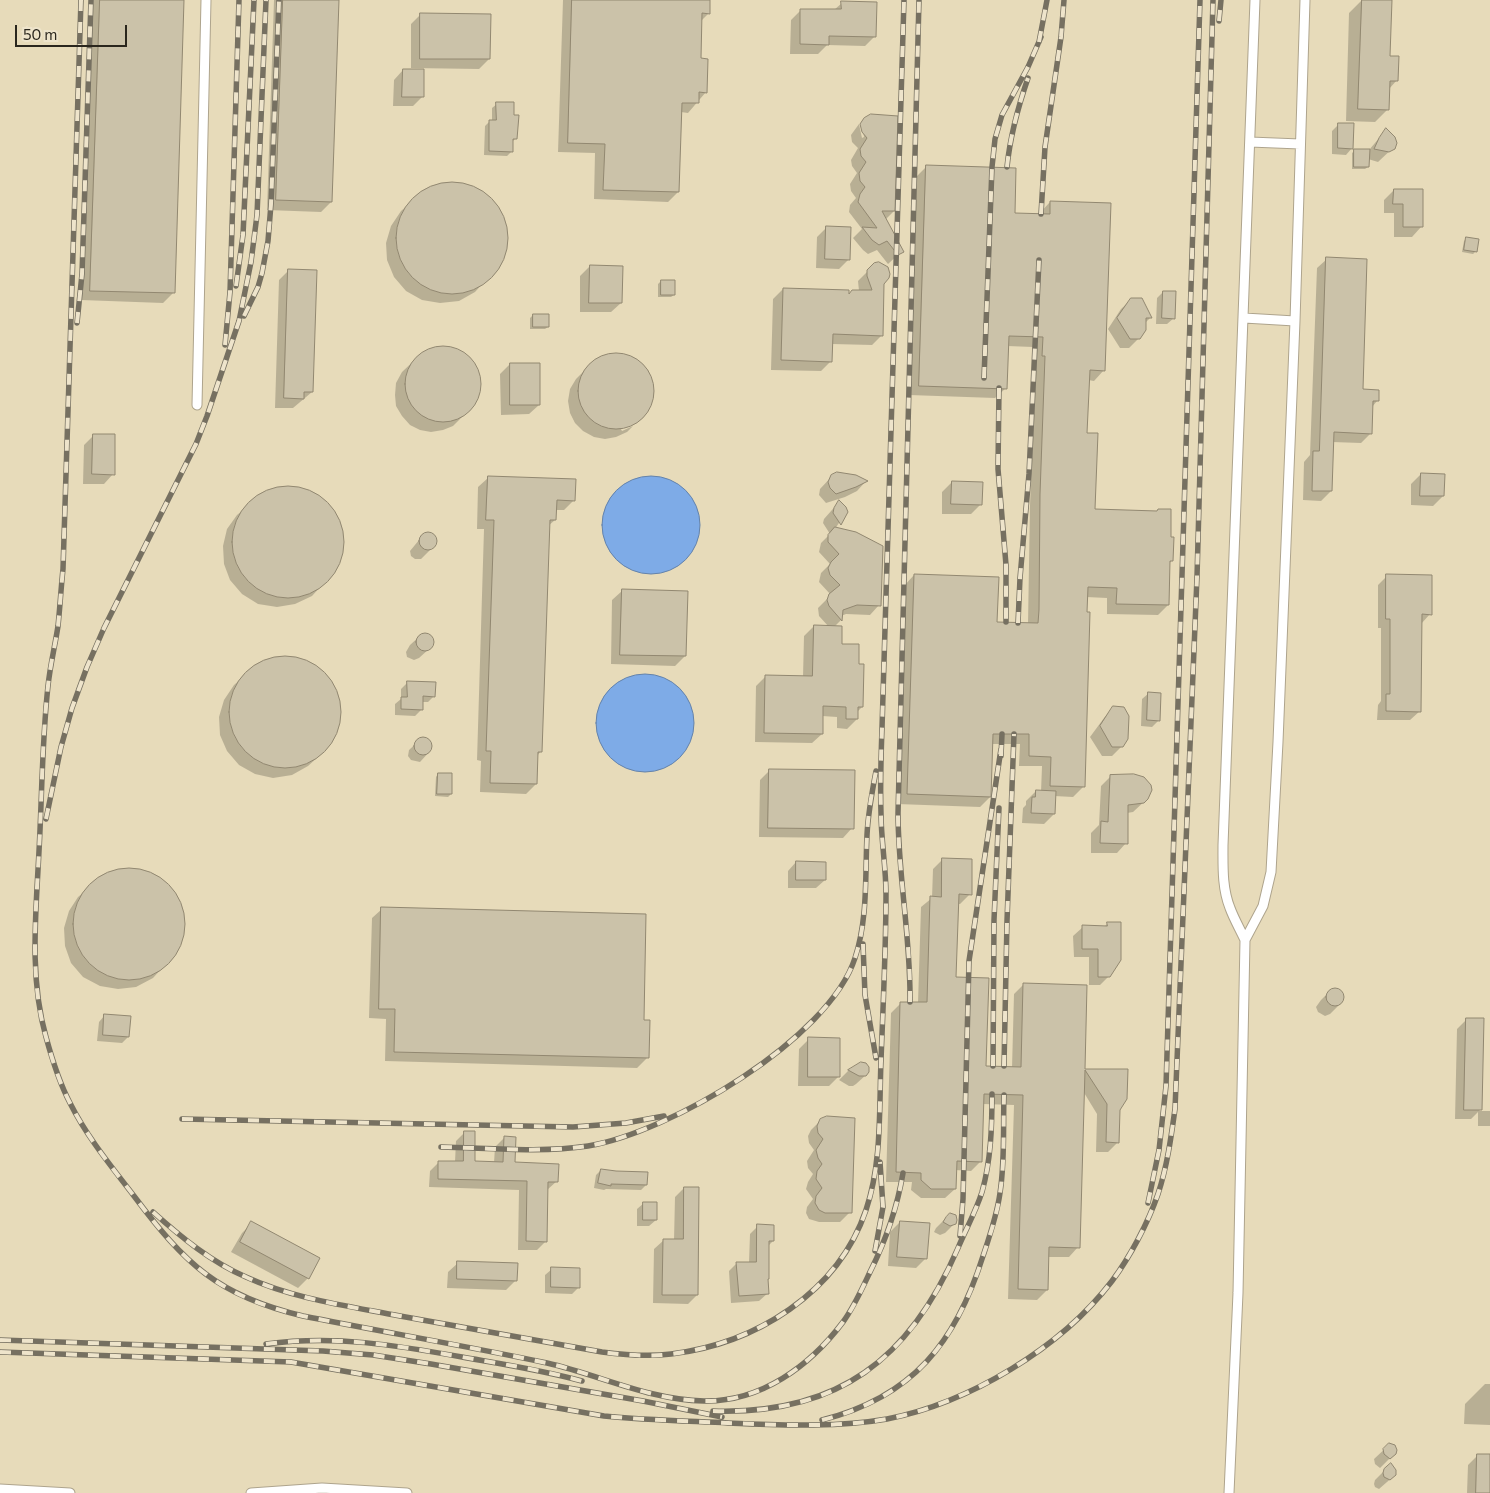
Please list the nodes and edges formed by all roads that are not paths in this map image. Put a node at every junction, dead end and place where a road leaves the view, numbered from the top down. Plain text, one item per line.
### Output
1 (206, 0) edge
2 (1255, 0) edge
3 (1305, 0) edge
4 (1250, 142) junction
5 (1300, 144) junction
6 (1244, 318) junction
7 (1295, 321) junction
8 (197, 405) dead end
9 (1245, 940) junction
10 (0, 1488) edge
11 (70, 1493) edge
12 (251, 1493) edge
13 (407, 1493) edge
14 (1229, 1493) edge

1 - 8 lane
2 - 4 lane
3 - 5 lane
4 - 5 lane
4 - 6 lane
5 - 7 lane
6 - 7 lane
6 - 9 lane
7 - 9 lane
9 - 14 lane
10 - 11 lane
12 - 13 lane

